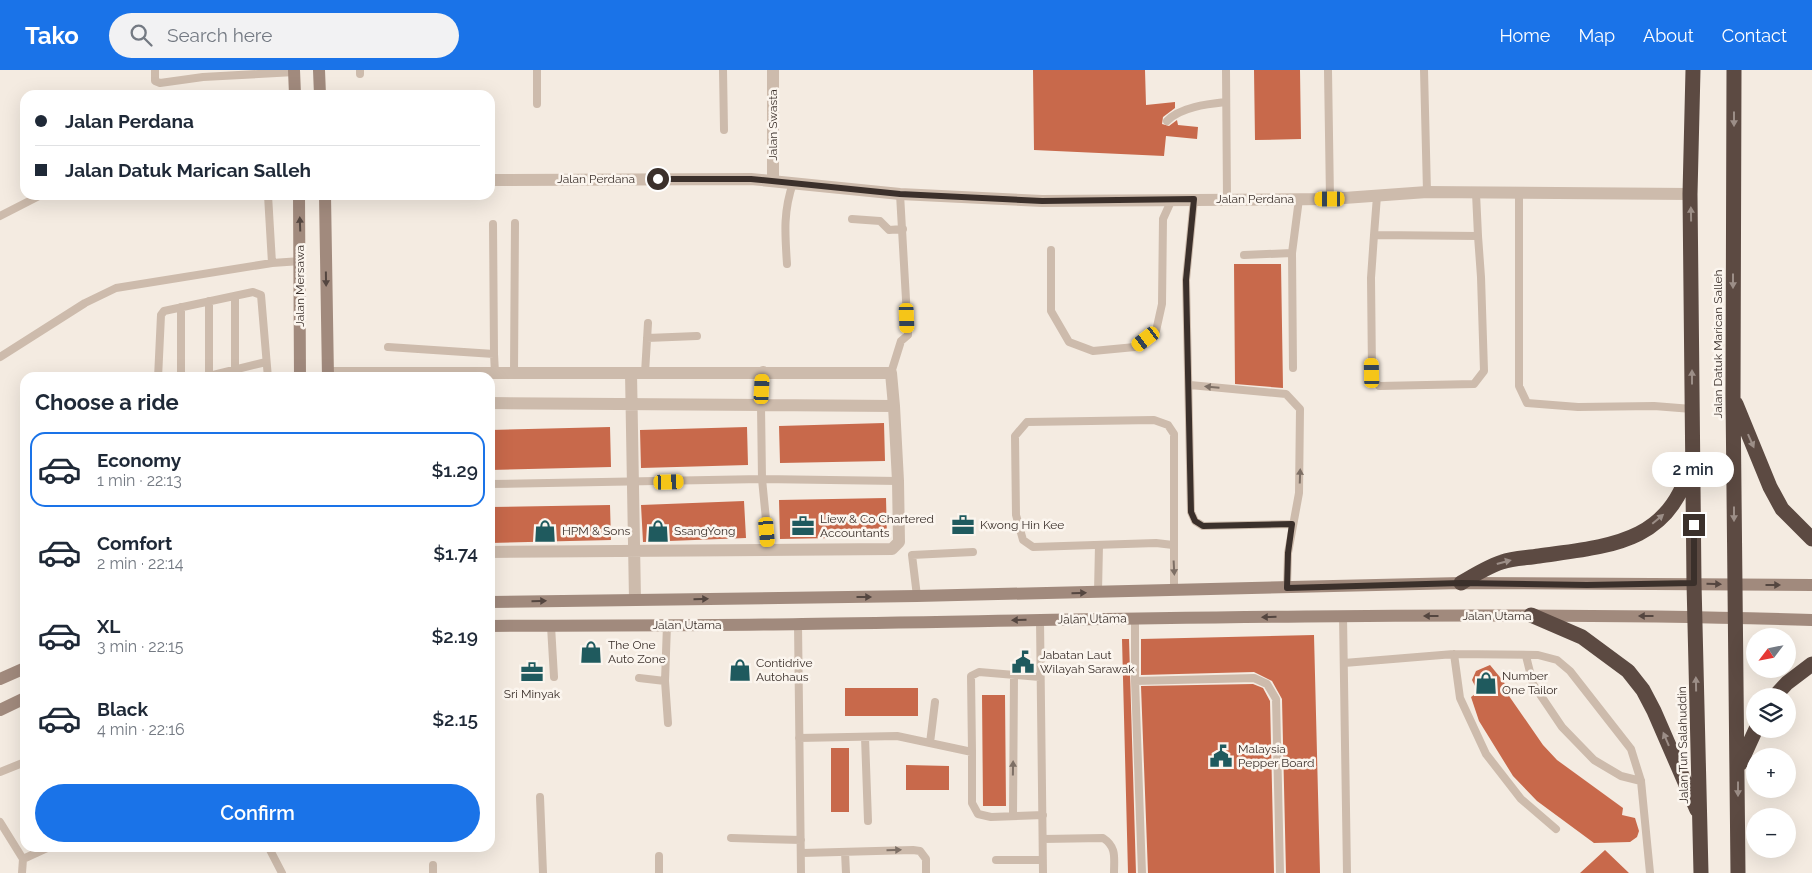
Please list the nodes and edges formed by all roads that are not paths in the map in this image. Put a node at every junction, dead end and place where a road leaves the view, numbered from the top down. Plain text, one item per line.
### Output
1 (155, 70) edge
2 (318, 70) edge
3 (536, 70) edge
4 (723, 70) edge
5 (773, 70) edge
6 (1226, 70) edge
7 (1328, 70) edge
8 (1424, 70) edge
9 (1693, 70) edge
10 (1734, 70) edge
11 (295, 71) edge
12 (203, 73) edge
13 (295, 90) edge
14 (320, 90) edge
15 (1226, 102) junction
16 (537, 104) dead end
17 (1167, 121) dead end
18 (724, 130) dead end
19 (495, 180) edge
20 (773, 180) junction
21 (793, 183) junction
22 (1427, 192) junction
23 (1476, 193) junction
24 (900, 194) junction
25 (1519, 194) junction
26 (1690, 194) junction
27 (1377, 196) junction
28 (1172, 199) junction
29 (1194, 199) junction
30 (1227, 199) junction
31 (1299, 199) junction
32 (1330, 199) junction
33 (31, 200) edge
34 (268, 200) edge
35 (299, 200) edge
36 (325, 200) edge
37 (0, 216) edge
38 (852, 219) dead end
39 (515, 223) dead end
40 (493, 224) dead end
41 (903, 229) junction
42 (1374, 236) junction
43 (1478, 236) junction
44 (1051, 250) dead end
45 (1292, 253) junction
46 (1244, 255) dead end
47 (301, 261) junction
48 (272, 263) junction
49 (787, 264) dead end
50 (235, 296) junction
51 (209, 301) junction
52 (182, 307) junction
53 (648, 322) dead end
54 (697, 336) dead end
55 (647, 338) junction
56 (388, 347) dead end
57 (494, 354) junction
58 (0, 357) edge
59 (266, 362) junction
60 (1293, 368) dead end
61 (235, 370) junction
62 (158, 372) edge
63 (181, 372) edge
64 (207, 372) edge
65 (227, 372) edge
66 (267, 372) edge
67 (300, 372) edge
68 (328, 372) edge
69 (494, 372) edge
70 (514, 372) junction
71 (763, 372) junction
72 (495, 373) edge
73 (631, 373) junction
74 (646, 373) junction
75 (890, 374) junction
76 (1190, 385) junction
77 (1733, 396) junction
78 (495, 403) edge
79 (633, 405) junction
80 (761, 406) junction
81 (894, 406) junction
82 (1692, 409) junction
83 (1694, 447) junction
84 (762, 480) junction
85 (898, 481) junction
86 (632, 483) junction
87 (495, 484) edge
88 (1292, 524) junction
89 (1812, 539) edge
90 (1099, 545) junction
91 (1173, 545) junction
92 (634, 550) junction
93 (769, 550) junction
94 (495, 552) edge
95 (973, 552) dead end
96 (1461, 583) junction
97 (1694, 583) junction
98 (1734, 584) junction
99 (1812, 585) edge
100 (1287, 588) junction
101 (1174, 591) junction
102 (1098, 592) junction
103 (917, 596) junction
104 (635, 600) junction
105 (495, 602) edge
106 (1531, 615) junction
107 (1343, 616) junction
108 (1695, 616) junction
109 (1135, 618) junction
110 (1734, 618) junction
111 (1040, 620) junction
112 (1812, 620) edge
113 (798, 624) junction
114 (667, 625) junction
115 (495, 626) edge
116 (551, 626) junction
117 (1454, 654) junction
118 (1526, 656) junction
119 (1344, 663) junction
120 (1812, 664) edge
121 (20, 670) edge
122 (1014, 675) junction
123 (554, 677) dead end
124 (1040, 677) junction
125 (639, 678) dead end
126 (0, 679) edge
127 (665, 680) junction
128 (1135, 681) junction
129 (1782, 688) edge
130 (20, 700) edge
131 (935, 702) dead end
132 (0, 710) edge
133 (668, 723) dead end
134 (864, 737) junction
135 (799, 738) junction
136 (1752, 738) edge
137 (930, 743) junction
138 (972, 752) junction
139 (20, 764) edge
140 (1738, 768) junction
141 (0, 772) edge
142 (1641, 781) junction
143 (540, 797) dead end
144 (1042, 815) junction
145 (1013, 816) junction
146 (1700, 816) junction
147 (868, 821) dead end
148 (0, 822) edge
149 (1556, 829) dead end
150 (731, 838) dead end
151 (1043, 838) junction
152 (801, 840) junction
153 (38, 852) edge
154 (270, 852) edge
155 (845, 852) junction
156 (802, 853) junction
157 (659, 856) dead end
158 (23, 859) junction
159 (996, 860) dead end
160 (1042, 860) junction
161 (22, 873) edge
162 (282, 873) edge
163 (543, 873) edge
164 (659, 873) edge
165 (801, 873) edge
166 (846, 873) edge
167 (926, 873) edge
168 (1043, 873) edge
169 (1114, 873) edge
170 (1142, 873) edge
171 (1280, 873) edge
172 (1347, 873) edge
173 (1650, 873) edge
174 (1701, 873) edge
175 (1738, 873) edge

1 - 12 lane
2 - 14 main road
3 - 16 lane
4 - 18 lane
5 - 20 street, Jalan Swasta
6 - 15 lane
7 - 32 lane
8 - 22 lane
9 - 26 highway, Jalan Datuk Marican Salleh
10 -> 77 highway, Jalan Datuk Marican Salleh
11 - 12 lane
11 - 13 main road
15 - 17 lane
15 - 30 lane
19 - 20 street, Jalan Perdana
20 - 21 street, Jalan Perdana
21 - 24 street, Jalan Perdana
21 - 49 lane
22 - 23 street, Jalan Perdana
22 - 27 street, Jalan Perdana
23 - 25 street, Jalan Perdana
23 - 43 lane
24 - 28 street, Jalan Perdana
24 - 41 lane
25 - 26 street, Jalan Perdana
25 - 82 lane
82 -> 26 highway, Jalan Datuk Marican Salleh
27 - 32 street, Jalan Perdana
27 - 42 lane
28 - 29 street, Jalan Perdana
28 - 44 lane
29 - 30 street, Jalan Perdana
29 - 76 lane
30 - 31 street, Jalan Perdana
31 - 32 street, Jalan Perdana
31 - 45 lane
33 - 37 lane
34 - 48 lane
47 -> 35 main road, Jalan Mersawa
36 -> 68 main road, Jalan Mersawa
38 - 41 lane
39 - 70 lane
40 - 57 lane
41 - 75 lane
42 - 43 lane
42 - 43 lane
45 - 46 lane
45 - 60 lane
47 - 48 lane
47 - 67 main road, Jalan Mersawa
48 - 58 lane
50 - 51 lane
50 - 59 lane
50 - 61 lane
51 - 52 lane
51 - 64 lane
52 - 62 lane
52 - 63 lane
53 - 55 lane
54 - 55 lane
55 - 74 lane
56 - 57 lane
57 - 69 lane
59 - 61 lane
59 - 66 lane
61 - 65 lane
70 - 72 street
70 - 73 street
71 - 74 street
71 - 75 street
71 - 80 street
73 - 74 street
73 - 79 street
75 - 81 street
88 -> 76 lane
76 - 88 lane
77 -> 89 highway
77 -> 98 highway, Jalan Datuk Marican Salleh
78 - 79 street
79 - 80 street
79 - 86 street
80 - 81 street
80 - 84 lane
81 - 85 street
82 - 83 highway, Jalan Datuk Marican Salleh
96 -> 83 highway
83 - 97 highway, Jalan Datuk Marican Salleh
84 - 85 lane
84 - 86 lane
84 - 93 lane
85 - 93 street
86 - 87 lane
86 - 92 street
88 - 100 lane
90 - 91 lane
90 - 91 lane
90 - 102 lane
91 -> 101 lane
92 - 93 street
92 - 94 street
92 - 104 street
95 - 103 lane
96 - 97 main road, Jalan Utama
96 - 100 main road, Jalan Utama
97 -> 98 main road, Jalan Utama
97 - 108 highway, Jalan Datuk Marican Salleh
98 -> 99 main road, Jalan Utama
98 - 110 highway, Jalan Datuk Marican Salleh
100 - 101 main road, Jalan Utama
101 - 102 main road, Jalan Utama
103 -> 102 main road, Jalan Utama
104 -> 103 main road, Jalan Utama
105 -> 104 main road, Jalan Utama
106 -> 107 main road, Jalan Utama
108 -> 106 main road, Jalan Utama
146 -> 106 highway
107 -> 109 main road, Jalan Utama
107 - 119 lane
108 - 110 main road, Jalan Utama
146 -> 108 highway, Jalan Tun Salahuddin
109 - 111 main road, Jalan Utama
109 - 128 lane
110 - 112 main road, Jalan Utama
110 - 140 highway
111 -> 113 main road, Jalan Utama
111 - 124 lane
113 - 114 main road, Jalan Utama
113 - 135 lane
114 - 116 main road, Jalan Utama
114 - 127 lane
115 - 116 main road, Jalan Utama
116 - 123 lane
117 - 118 lane
117 - 119 lane
117 - 149 lane
118 - 142 lane
118 - 142 lane
119 - 172 lane
120 - 129 highway
121 - 126 main road
122 - 124 lane
122 - 138 lane
145 -> 122 lane
124 - 144 lane
125 - 127 lane
127 - 133 lane
128 - 170 lane
128 - 171 lane
130 - 132 main road
131 - 137 lane
134 - 135 lane
134 - 137 lane
134 - 147 lane
135 - 152 lane
136 - 140 highway
137 - 138 lane
138 - 145 lane
139 - 141 lane
140 -> 175 highway
142 - 173 lane
143 - 163 lane
144 - 145 lane
144 - 151 lane
146 - 174 highway, Jalan Tun Salahuddin
148 - 158 lane
150 - 152 lane
151 - 160 lane
151 - 169 lane
152 - 156 lane
153 - 158 lane
154 - 162 lane
155 - 156 lane
155 - 166 lane
155 -> 167 lane
156 - 165 lane
157 - 164 lane
158 - 161 lane
159 - 160 lane
160 - 168 lane

